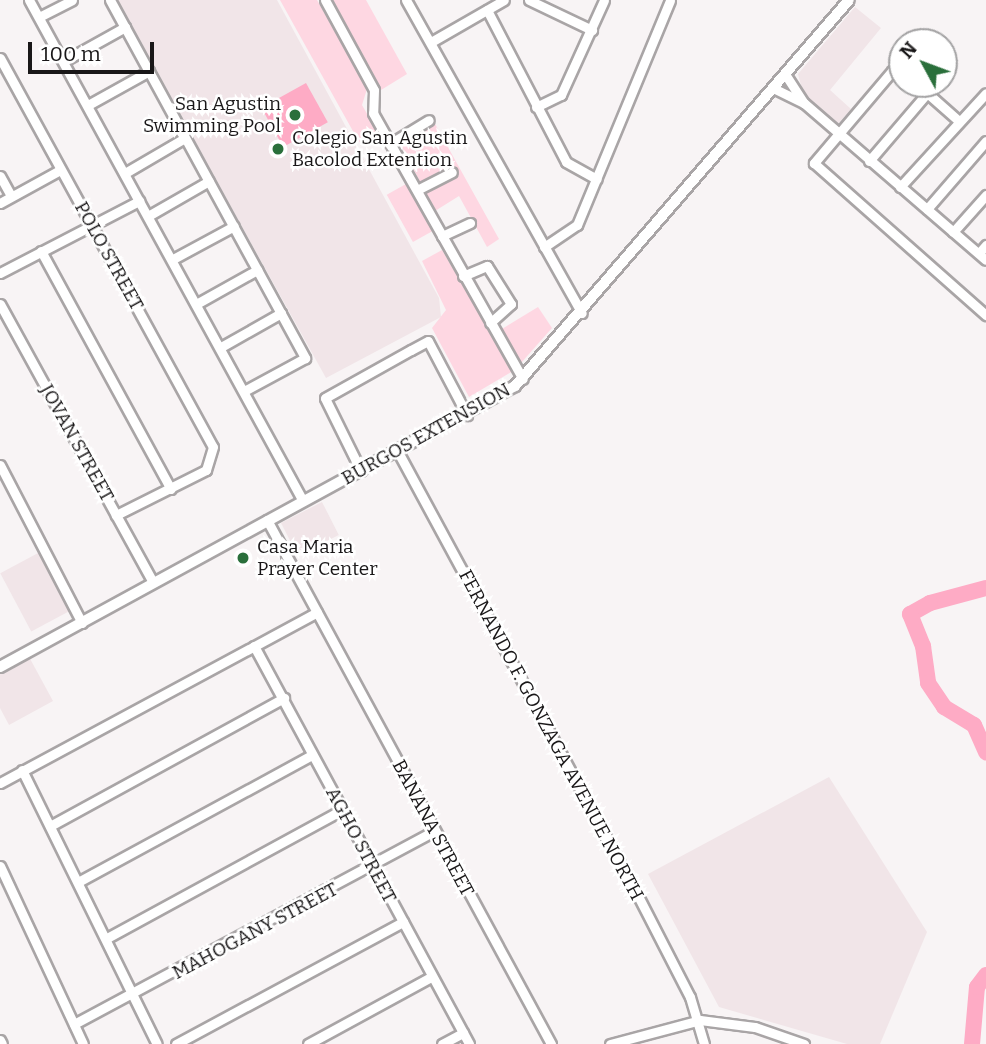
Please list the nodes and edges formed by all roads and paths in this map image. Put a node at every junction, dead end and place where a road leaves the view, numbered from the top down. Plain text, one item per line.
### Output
1 (29, 0) edge
2 (72, 0) edge
3 (110, 0) edge
4 (325, 0) edge
5 (406, 0) edge
6 (505, 0) edge
7 (529, 0) edge
8 (604, 0) edge
9 (670, 0) edge
10 (849, 0) edge
11 (487, 10) junction
12 (39, 16) junction
13 (125, 27) junction
14 (592, 30) junction
15 (430, 42) junction
16 (0, 58) edge
17 (64, 61) junction
18 (149, 71) junction
19 (785, 75) junction
20 (888, 76) edge
21 (773, 88) junction
22 (986, 93) edge
23 (923, 98) edge
24 (933, 98) edge
25 (804, 103) junction
26 (88, 105) junction
27 (536, 107) junction
28 (429, 120) dead end
29 (959, 121) junction
30 (838, 134) junction
31 (185, 138) junction
32 (986, 141) edge
33 (391, 143) junction
34 (869, 161) junction
35 (60, 170) junction
36 (452, 172) dead end
37 (125, 173) junction
38 (0, 176) edge
39 (597, 179) junction
40 (209, 181) junction
41 (900, 187) junction
42 (417, 190) junction
43 (986, 195) edge
44 (11, 196) junction
45 (139, 201) junction
46 (0, 203) edge
47 (927, 209) junction
48 (148, 216) junction
49 (93, 222) junction
50 (470, 223) dead end
51 (234, 226) junction
52 (953, 232) junction
53 (442, 236) junction
54 (986, 246) edge
55 (544, 247) junction
56 (41, 251) junction
57 (982, 257) edge
58 (173, 259) junction
59 (257, 270) junction
60 (0, 273) edge
61 (463, 276) junction
62 (198, 303) junction
63 (0, 304) edge
64 (281, 313) junction
65 (582, 313) junction
66 (986, 315) edge
67 (490, 323) junction
68 (221, 347) junction
69 (523, 379) junction
70 (244, 391) junction
71 (467, 415) junction
72 (398, 452) junction
73 (0, 465) edge
74 (361, 471) junction
75 (171, 489) junction
76 (303, 501) junction
77 (117, 515) junction
78 (267, 520) junction
79 (153, 582) junction
80 (317, 612) junction
81 (82, 622) junction
82 (254, 646) junction
83 (0, 667) edge
84 (284, 698) junction
85 (312, 755) junction
86 (22, 770) junction
87 (0, 783) edge
88 (342, 810) junction
89 (50, 825) junction
90 (434, 831) junction
91 (0, 866) edge
92 (373, 867) junction
93 (78, 882) junction
94 (402, 922) junction
95 (107, 938) junction
96 (431, 977) junction
97 (133, 996) junction
98 (700, 1020) junction
99 (74, 1024) junction
100 (463, 1033) junction
101 (83, 1044) edge
102 (157, 1044) edge
103 (176, 1044) edge
104 (308, 1044) edge
105 (442, 1044) edge
106 (469, 1044) edge
107 (551, 1044) edge
108 (610, 1044) edge
109 (704, 1044) edge
110 (804, 1044) edge

1 - 12 street
2 - 12 street
3 - 13 street
4 - 33 street
5 - 15 street
6 - 11 street
7 - 14 street
8 - 14 street
9 - 39 street
10 - 19 main road, BURGOS EXTENSION
11 - 15 street
11 - 27 street
12 - 17 street
13 - 17 street
13 - 18 street
14 - 27 street
15 - 55 street
16 - 35 street, POLO STREET
17 - 26 street
18 - 26 street
18 - 31 street
19 - 21 main road, BURGOS EXTENSION
19 - 25 street
20 - 30 street
21 - 25 street
21 - 65 main road, BURGOS EXTENSION
22 - 29 street
23 - 34 street
24 - 29 street
25 - 30 street
26 - 37 street
27 - 39 street
28 - 33 street
29 - 41 street
30 - 34 street
30 - 66 street
31 - 37 street
31 - 40 street
32 - 47 street
33 - 42 street
34 - 41 street
35 - 44 street
35 - 49 street, POLO STREET
36 - 42 street
37 - 45 street
38 - 44 street
39 - 55 street
40 - 48 street
40 - 51 street
41 - 47 street
42 - 53 street
43 - 52 street
44 - 46 street
45 - 48 street
45 - 49 street
47 - 52 street
48 - 58 street
49 - 56 street
49 - 75 street, POLO STREET
50 - 53 street
51 - 58 street
51 - 59 street
52 - 57 street
53 - 61 street
54 - 57 street
55 - 65 street
56 - 60 street
56 - 75 street
58 - 62 street
59 - 62 street
59 - 64 street
61 - 67 street
61 - 67 street
62 - 68 street
63 - 77 street, JOVAN STREET
64 - 68 street
64 - 70 street
65 - 69 main road, BURGOS EXTENSION
67 - 69 street
68 - 70 street
69 - 71 main road, BURGOS EXTENSION
70 - 76 street
71 - 72 main road, BURGOS EXTENSION
71 - 74 street
72 - 74 main road, BURGOS EXTENSION
72 - 98 street, FERNANDO F. GONZAGA AVENUE NORTH
73 - 81 street
74 - 76 main road, BURGOS EXTENSION
75 - 77 street
76 - 78 main road, BURGOS EXTENSION
77 - 79 street, JOVAN STREET
78 - 79 main road, BURGOS EXTENSION
78 - 80 street, BANANA STREET
79 - 81 main road, BURGOS EXTENSION
80 - 82 street
80 - 90 street, BANANA STREET
81 - 83 main road, BURGOS EXTENSION
82 - 84 street, AGHO STREET
82 - 86 street
84 - 85 street, AGHO STREET
84 - 89 street
85 - 88 street, AGHO STREET
85 - 93 street
86 - 87 street
86 - 89 street
88 - 92 street, AGHO STREET
88 - 95 street
89 - 93 street
90 - 92 street, MAHOGANY STREET
90 - 107 street, BANANA STREET
91 - 99 street
92 - 94 street, AGHO STREET
92 - 97 street, MAHOGANY STREET
93 - 95 street
94 - 96 street, AGHO STREET
94 - 103 street
95 - 97 street
96 - 100 street, AGHO STREET
96 - 104 street
97 - 99 street, MAHOGANY STREET
97 - 102 street
98 - 108 street
98 - 109 street, FERNANDO F. GONZAGA AVENUE NORTH
98 - 110 street
99 - 101 street
100 - 105 street
100 - 106 street, AGHO STREET

